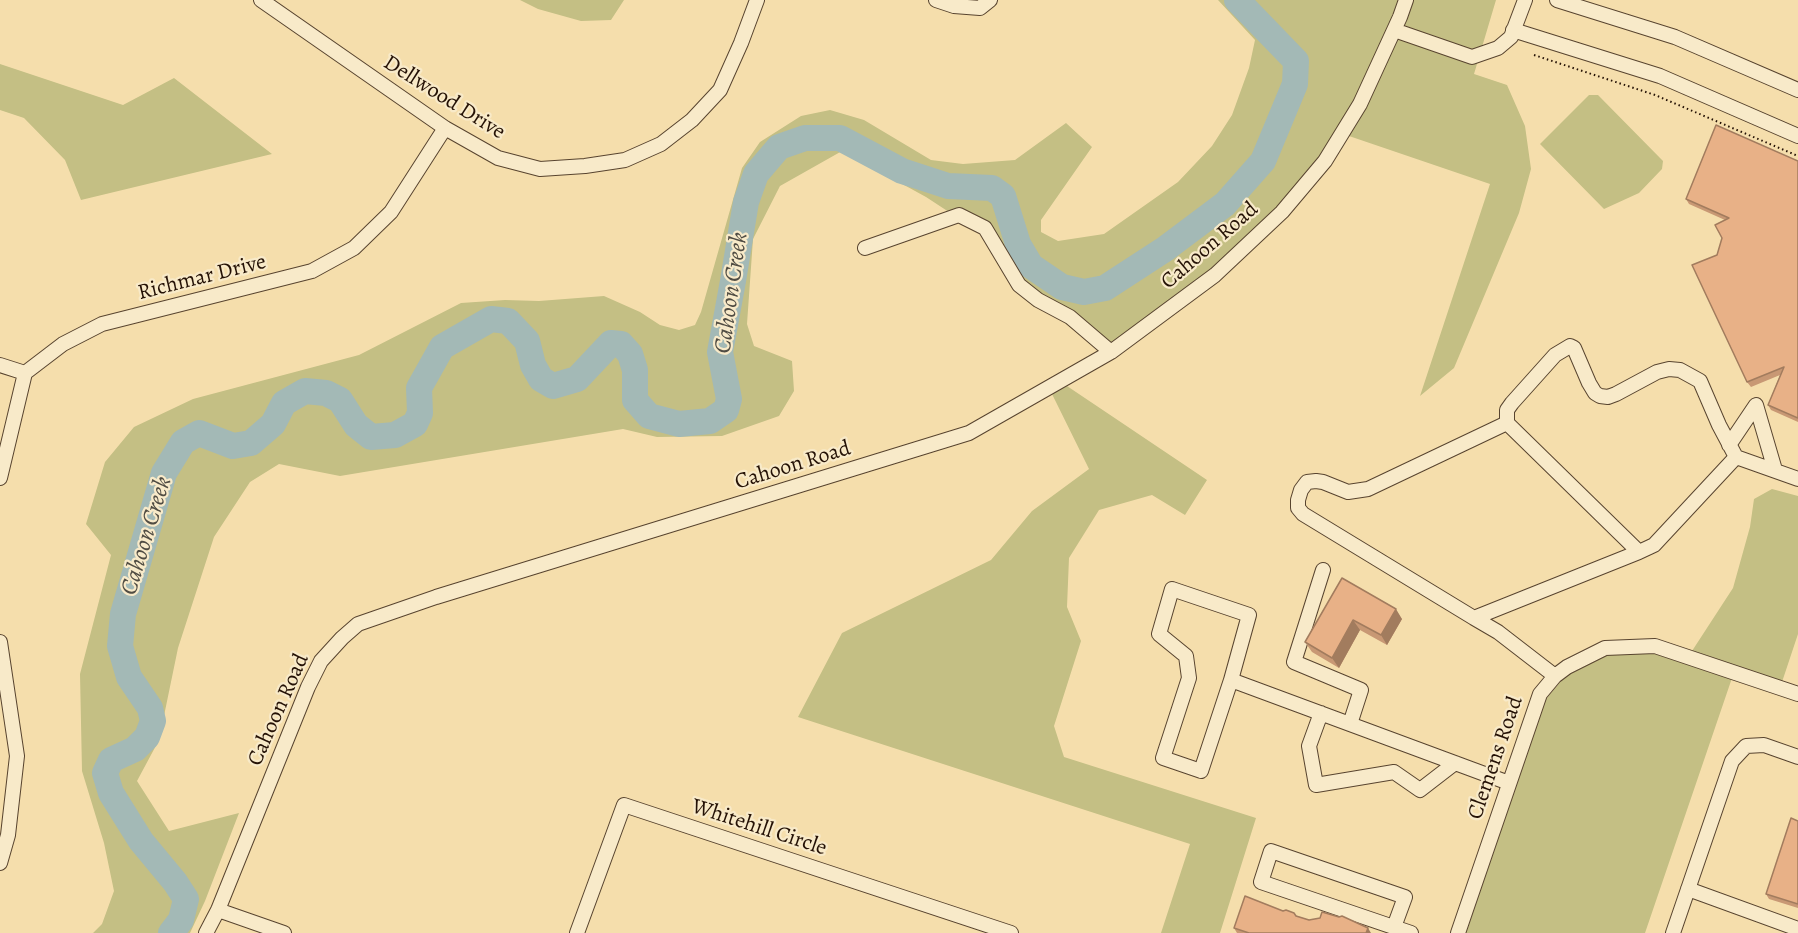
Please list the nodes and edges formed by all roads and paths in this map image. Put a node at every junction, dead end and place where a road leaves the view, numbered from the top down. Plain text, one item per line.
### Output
1 (261, 0) edge
2 (757, 0) edge
3 (936, 0) edge
4 (990, 0) edge
5 (1406, 0) edge
6 (1525, 0) edge
7 (1557, 0) edge
8 (1394, 30) junction
9 (1513, 30) junction
10 (1534, 55) dead end
11 (1798, 90) edge
12 (445, 128) junction
13 (1798, 136) edge
14 (1798, 156) edge
15 (865, 248) dead end
16 (1111, 352) junction
17 (0, 365) edge
18 (25, 373) junction
19 (1507, 423) junction
20 (1733, 451) junction
21 (1775, 470) junction
22 (0, 478) edge
23 (1798, 479) edge
24 (1639, 552) junction
25 (1323, 570) dead end
26 (1474, 618) junction
27 (0, 642) edge
28 (1555, 676) junction
29 (1231, 680) junction
30 (1798, 694) edge
31 (1321, 713) junction
32 (1350, 724) junction
33 (1798, 757) edge
34 (1455, 763) junction
35 (1509, 783) junction
36 (4, 834) edge
37 (0, 863) edge
38 (1688, 889) junction
39 (218, 910) junction
40 (1394, 927) junction
41 (1798, 929) edge
42 (206, 933) edge
43 (284, 933) edge
44 (576, 933) edge
45 (1011, 933) edge
46 (1411, 933) edge
47 (1458, 933) edge
48 (1673, 933) edge

1 - 12 street, Dellwood Drive
2 - 12 street, Dellwood Drive
3 - 4 street
5 - 8 street, Cahoon Road
6 - 9 street
7 - 11 street
8 - 9 street
8 - 16 street, Cahoon Road
9 - 13 street
10 - 14 path
12 - 18 street, Richmar Drive
15 - 16 street
16 - 39 street, Cahoon Road
17 - 18 street
18 - 22 street
19 - 20 street
19 - 24 street
19 - 26 street
20 - 21 street
20 - 21 street
20 - 24 street
21 - 23 street
24 - 26 street
25 - 32 street
26 - 28 street
27 - 36 street
28 - 30 street, Clemens Road
28 - 35 street, Clemens Road
29 - 29 street
29 - 31 street
31 - 32 street
31 - 34 street
32 - 34 street
33 - 38 street
34 - 35 street
35 - 47 street, Clemens Road
36 - 37 street
38 - 41 street
38 - 48 street
39 - 42 street, Cahoon Road
39 - 43 street
40 - 40 street
40 - 46 street
44 - 45 street, Whitehill Circle

